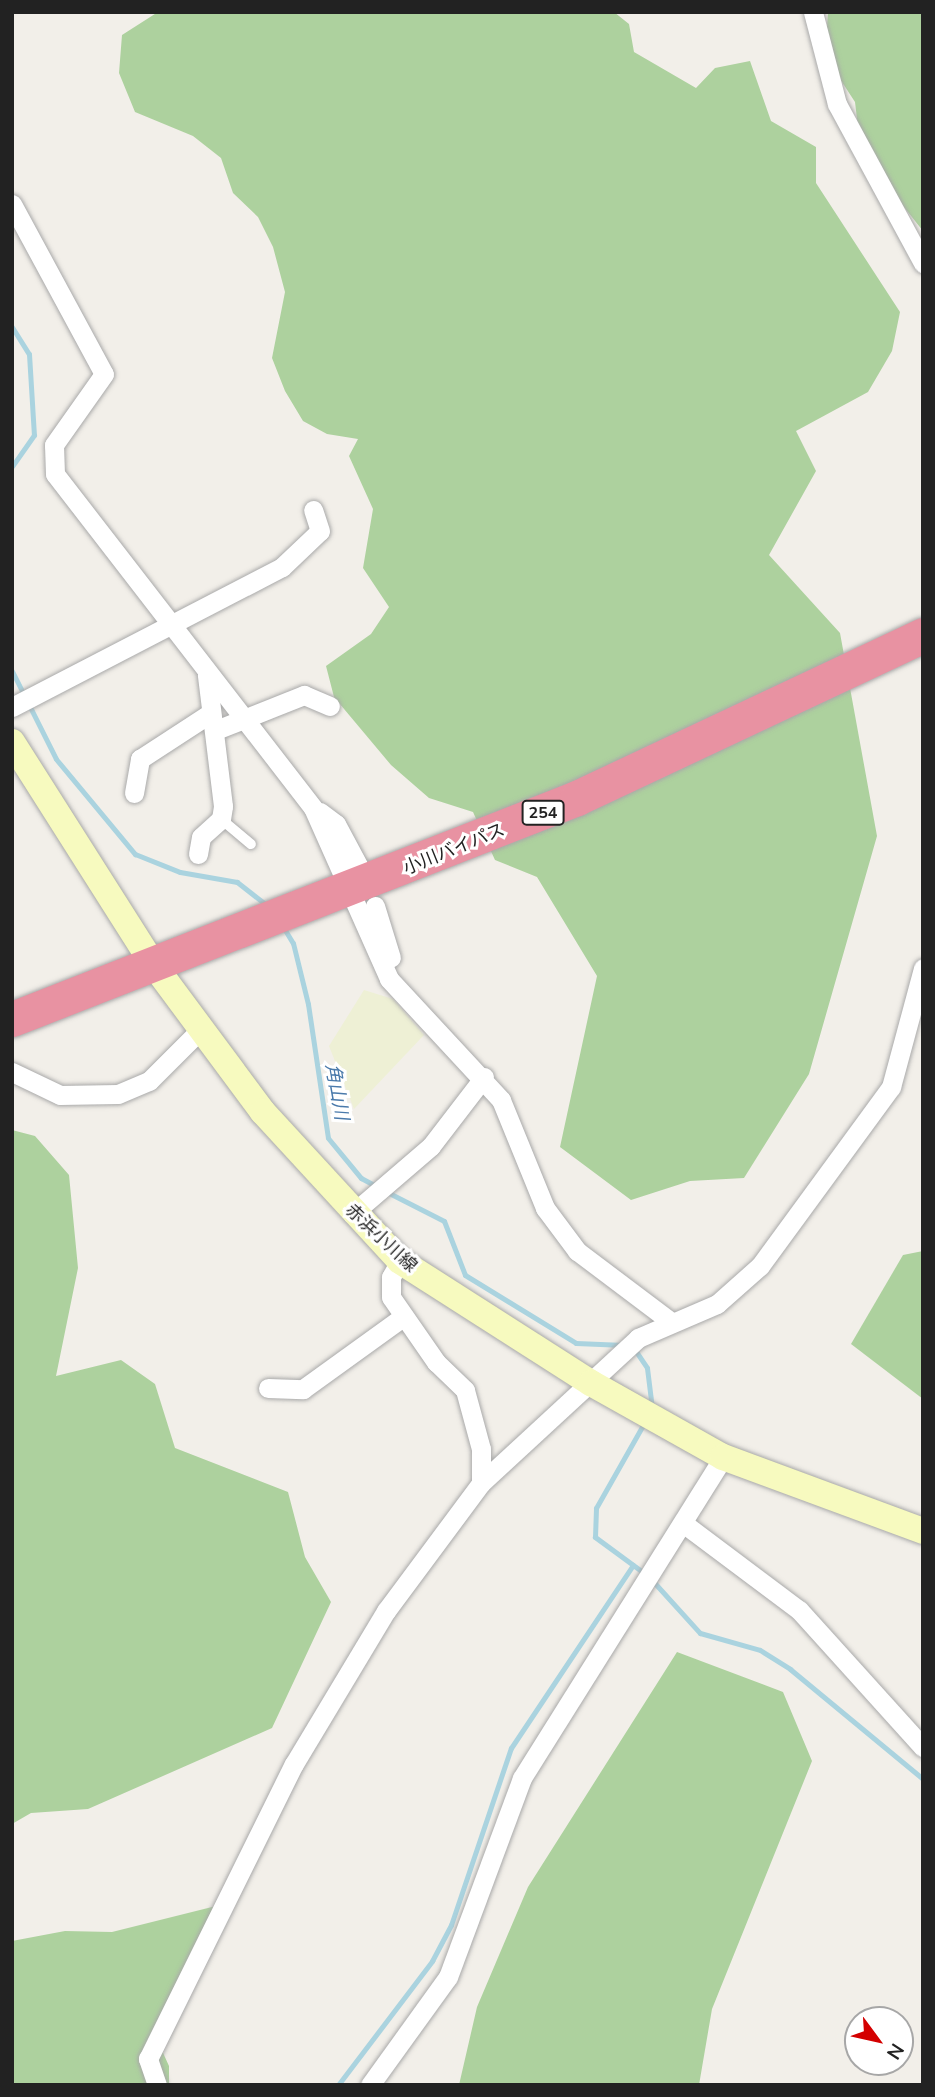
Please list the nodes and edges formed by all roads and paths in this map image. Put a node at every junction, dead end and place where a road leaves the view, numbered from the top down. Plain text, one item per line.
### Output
1 (813, 12) edge
2 (12, 205) edge
3 (923, 263) edge
4 (313, 510) dead end
5 (169, 628) junction
6 (923, 635) edge
7 (207, 675) junction
8 (330, 706) dead end
9 (13, 707) edge
10 (243, 719) junction
11 (213, 722) junction
12 (12, 742) edge
13 (134, 793) dead end
14 (221, 819) junction
15 (251, 844) dead end
16 (198, 855) dead end
17 (362, 887) junction
18 (153, 964) junction
19 (923, 968) edge
20 (389, 979) junction
21 (12, 1020) edge
22 (201, 1029) junction
23 (12, 1072) edge
24 (484, 1077) junction
25 (352, 1214) junction
26 (400, 1261) junction
27 (403, 1317) junction
28 (670, 1321) junction
29 (591, 1383) junction
30 (268, 1388) dead end
31 (723, 1457) junction
32 (481, 1483) junction
33 (683, 1523) junction
34 (923, 1531) edge
35 (923, 1747) edge
36 (156, 2085) edge
37 (370, 2085) edge

1 - 3 street
2 - 5 street
4 - 5 street
5 - 7 street
5 - 9 street
6 - 17 highway, 小川バイパス / 254
7 - 10 street
7 - 11 street
8 - 10 street
10 - 11 street
10 - 17 street
11 - 13 street
11 - 14 street
12 - 18 main road, 赤浜小川線
14 - 15 lane
14 - 16 street
17 - 18 highway, 小川バイパス / 254
17 - 20 street
17 - 20 street
18 - 21 highway, 小川バイパス / 254
18 - 22 main road, 赤浜小川線
19 - 28 street
20 - 24 street
22 - 23 street
22 - 25 main road, 赤浜小川線
24 - 25 street
24 - 28 street
25 - 26 main road, 赤浜小川線
26 - 27 street
26 - 29 main road, 赤浜小川線
27 - 30 street
27 - 32 street
28 - 29 street
29 - 31 main road, 赤浜小川線
29 - 32 street
31 - 33 street
31 - 34 main road, 赤浜小川線
32 - 36 street
33 - 35 street
33 - 37 street

